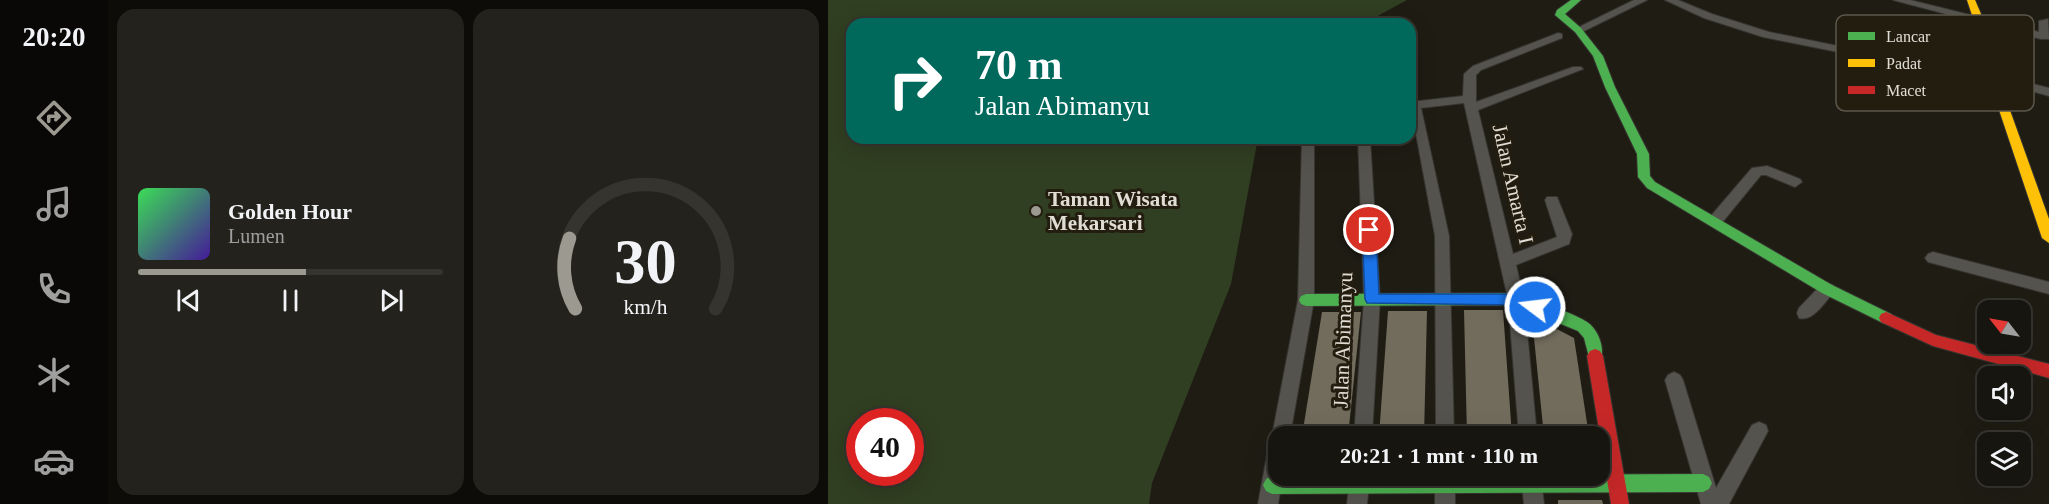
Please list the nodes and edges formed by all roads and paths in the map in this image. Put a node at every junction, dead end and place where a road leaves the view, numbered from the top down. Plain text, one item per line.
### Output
1 (1577, 0) edge
2 (1642, 0) edge
3 (1670, 0) edge
4 (1898, 0) edge
5 (1971, 0) edge
6 (1956, 15) edge
7 (1977, 15) edge
8 (2044, 21) dead end
9 (1578, 30) junction
10 (1558, 36) dead end
11 (2047, 37) edge
12 (1836, 49) edge
13 (1577, 69) dead end
14 (2034, 90) edge
15 (2049, 92) edge
16 (1470, 104) junction
17 (1416, 106) edge
18 (2005, 111) edge
19 (1416, 119) edge
20 (1308, 144) edge
21 (1364, 144) edge
22 (1795, 182) dead end
23 (1552, 200) dead end
24 (1715, 221) junction
25 (2049, 238) edge
26 (1933, 258) dead end
27 (1507, 262) junction
28 (2049, 288) edge
29 (1827, 289) junction
30 (1443, 298) junction
31 (1372, 299) junction
32 (1516, 299) junction
33 (1306, 300) junction
34 (1805, 313) dead end
35 (2049, 371) edge
36 (1674, 380) dead end
37 (1283, 426) edge
38 (1364, 426) edge
39 (1444, 426) edge
40 (1527, 426) edge
41 (1759, 431) dead end
42 (1703, 483) junction
43 (1610, 484) edge
44 (1617, 484) junction
45 (1467, 486) edge
46 (1532, 486) edge
47 (1359, 488) edge
48 (1445, 488) edge
49 (1270, 494) edge
50 (1534, 504) edge
51 (1620, 504) edge
52 (1711, 504) edge
53 (1718, 504) edge

1 - 9 street
2 - 9 street
3 - 12 street
4 - 6 street
5 - 7 street
8 - 11 street
9 - 24 street
10 - 16 street, Jalan Amarta I
13 - 16 street
14 - 15 street
16 - 17 street
16 - 27 street, Jalan Amarta I
18 - 25 street
19 - 30 street
20 - 33 street
21 - 31 street, Jalan Abimanyu
22 - 24 street
23 - 27 street
24 - 29 street
26 - 28 street
27 - 32 street, Jalan Amarta I
29 - 34 street
29 - 35 street
30 - 31 street
30 - 32 street
30 - 39 street
31 - 33 street
31 - 38 street, Jalan Abimanyu
32 - 40 street, Jalan Amarta I
32 - 44 street
33 - 37 street
36 - 42 street
41 - 53 street
42 - 44 street
42 - 52 street
43 - 44 street
44 - 51 street
45 - 48 street
46 - 50 street
47 - 48 street
47 - 49 street

